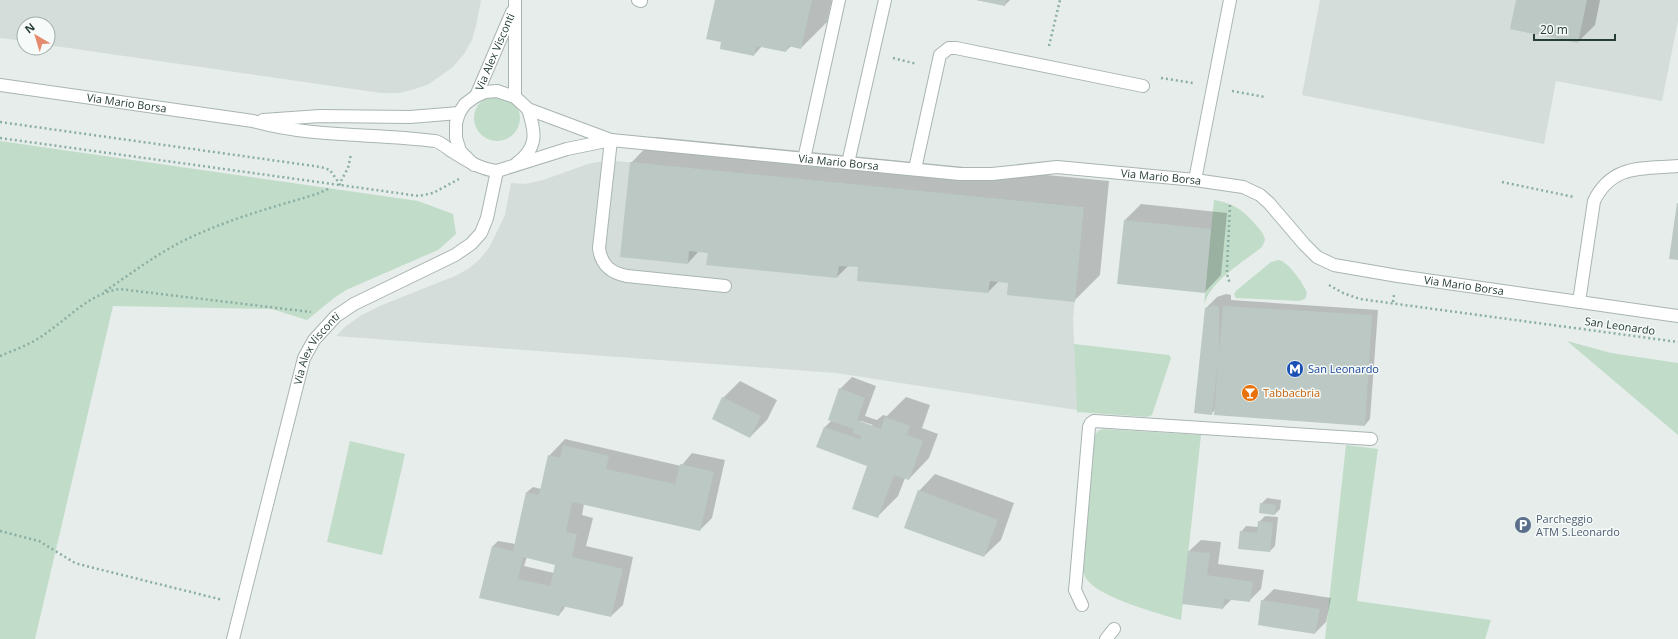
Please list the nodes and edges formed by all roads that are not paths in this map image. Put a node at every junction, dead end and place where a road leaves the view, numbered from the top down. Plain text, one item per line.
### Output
1 (839, 0) edge
2 (885, 0) edge
3 (1230, 0) edge
4 (515, 4) edge
5 (0, 85) edge
6 (1143, 86) dead end
7 (476, 96) junction
8 (515, 97) junction
9 (528, 109) junction
10 (459, 113) junction
11 (253, 121) junction
12 (611, 140) junction
13 (804, 159) junction
14 (848, 163) junction
15 (474, 165) junction
16 (1678, 166) edge
17 (512, 167) junction
18 (915, 170) junction
19 (497, 171) junction
20 (1195, 180) junction
21 (724, 286) dead end
22 (1579, 302) junction
23 (1678, 316) edge
24 (1371, 439) dead end
25 (1082, 605) dead end
26 (1115, 634) edge
27 (233, 639) edge
28 (1106, 639) edge

1 - 13 street
2 - 14 street
3 - 20 street
4 - 7 street, Via Alex Visconti
4 - 8 street, Via Alex Visconti
5 - 11 street, Via Mario Borsa
6 - 18 street
7 - 8 street, Via Mario Borsa
7 - 10 street, Via Mario Borsa
8 - 9 street, Via Mario Borsa
9 - 12 street, Via Mario Borsa
9 - 17 street, Via Mario Borsa
10 - 11 street, Via Mario Borsa
10 - 15 street, Via Mario Borsa
11 - 15 street, Via Mario Borsa
12 - 13 street, Via Mario Borsa
12 - 17 street, Via Mario Borsa
12 - 21 street
13 - 14 street, Via Mario Borsa
14 - 18 street, Via Mario Borsa
15 - 19 street, Via Mario Borsa
16 - 22 street
17 - 19 street, Via Mario Borsa
18 - 20 street, Via Mario Borsa
19 - 27 street, Via Alex Visconti
20 - 22 street, Via Mario Borsa
22 - 23 street, Via Mario Borsa
24 - 25 street
26 - 28 street

